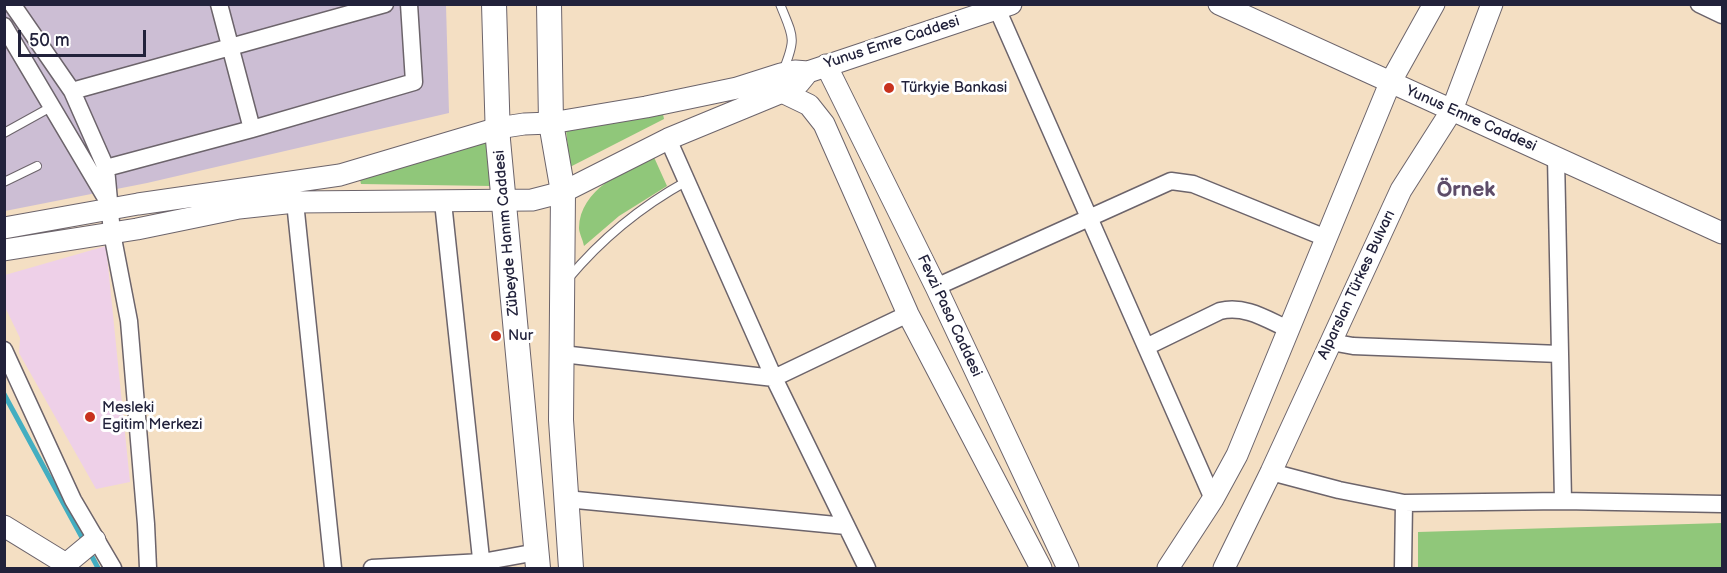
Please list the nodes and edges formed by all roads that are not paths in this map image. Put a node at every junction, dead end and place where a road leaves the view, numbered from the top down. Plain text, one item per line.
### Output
1 (12, 4) edge
2 (219, 4) edge
3 (385, 4) edge
4 (409, 4) edge
5 (494, 4) edge
6 (549, 4) edge
7 (780, 4) edge
8 (1219, 4) edge
9 (1434, 4) edge
10 (1492, 4) edge
11 (1699, 4) edge
12 (1001, 6) edge
13 (1722, 15) edge
14 (6, 33) edge
15 (230, 47) junction
16 (817, 68) junction
17 (782, 83) junction
18 (1390, 83) junction
19 (72, 91) junction
20 (51, 107) junction
21 (1452, 110) junction
22 (551, 123) junction
23 (498, 128) junction
24 (252, 129) junction
25 (4, 133) edge
26 (668, 139) junction
27 (1556, 158) junction
28 (37, 166) dead end
29 (106, 168) junction
30 (687, 181) junction
31 (4, 182) edge
32 (563, 192) junction
33 (295, 201) junction
34 (504, 201) junction
35 (443, 202) junction
36 (109, 207) junction
37 (1090, 220) junction
38 (4, 228) edge
39 (112, 233) junction
40 (1722, 233) edge
41 (1326, 238) junction
42 (4, 250) edge
43 (562, 287) junction
44 (936, 287) junction
45 (908, 314) junction
46 (1288, 329) junction
47 (1331, 342) junction
48 (1146, 347) junction
49 (4, 350) edge
50 (562, 354) junction
51 (1560, 354) junction
52 (774, 378) junction
53 (1271, 472) junction
54 (566, 499) junction
55 (1213, 499) junction
56 (1563, 501) junction
57 (1404, 503) junction
58 (1722, 504) edge
59 (4, 526) edge
60 (846, 526) junction
61 (80, 555) edge
62 (537, 560) edge
63 (482, 566) edge
64 (113, 568) edge
65 (148, 568) edge
66 (333, 568) edge
67 (372, 568) edge
68 (571, 568) edge
69 (867, 568) edge
70 (1041, 568) edge
71 (1068, 568) edge
72 (1168, 568) edge
73 (1224, 568) edge
74 (1403, 568) edge

1 - 19 street
2 - 15 street
3 - 15 street
4 - 24 street
5 - 23 main road, Zübeyde Hanım Caddesi
6 - 22 main road
7 - 17 lane
8 - 18 street, Yunus Emre Caddesi
9 - 18 street
10 - 21 street, Alparslan Türkes Bulvarı
11 - 13 street
12 - 16 street, Yunus Emre Caddesi
12 - 37 street
14 - 20 street
15 - 19 street
15 - 24 street
16 - 17 street
16 - 44 street, Fevzi Pasa Caddesi
17 - 22 street
17 - 26 street
17 - 45 street
18 - 21 street, Yunus Emre Caddesi
18 - 41 street
19 - 29 street
20 - 25 lane
20 - 36 street
21 - 27 street, Yunus Emre Caddesi
21 - 47 street, Alparslan Türkes Bulvarı
22 - 23 street
22 - 32 main road
23 - 34 main road, Zübeyde Hanım Caddesi
23 - 36 street
24 - 29 street
26 - 30 street
26 - 32 street
27 - 40 street, Yunus Emre Caddesi
27 - 51 street
28 - 31 lane
29 - 36 street
30 - 43 lane
30 - 52 street
32 - 34 street
32 - 43 main road
33 - 35 street
33 - 39 street
33 - 66 street
34 - 35 street
34 - 62 main road, Zübeyde Hanım Caddesi
35 - 63 street
36 - 38 street
36 - 39 street
37 - 41 street
37 - 44 street
37 - 48 street
39 - 42 street
39 - 65 street
41 - 46 street
43 - 50 main road
44 - 71 street, Fevzi Pasa Caddesi
45 - 52 street
45 - 70 street
46 - 48 street
46 - 55 street
47 - 51 street
47 - 53 street, Alparslan Türkes Bulvarı
48 - 55 street
49 - 61 street
50 - 52 street
50 - 54 main road
51 - 56 street
52 - 60 street
53 - 57 street
53 - 73 street, Alparslan Türkes Bulvarı
54 - 60 street
54 - 68 main road
55 - 72 street
56 - 57 street
56 - 58 street
57 - 74 street
59 - 61 street
60 - 69 street
61 - 64 street
62 - 63 street
63 - 67 street

